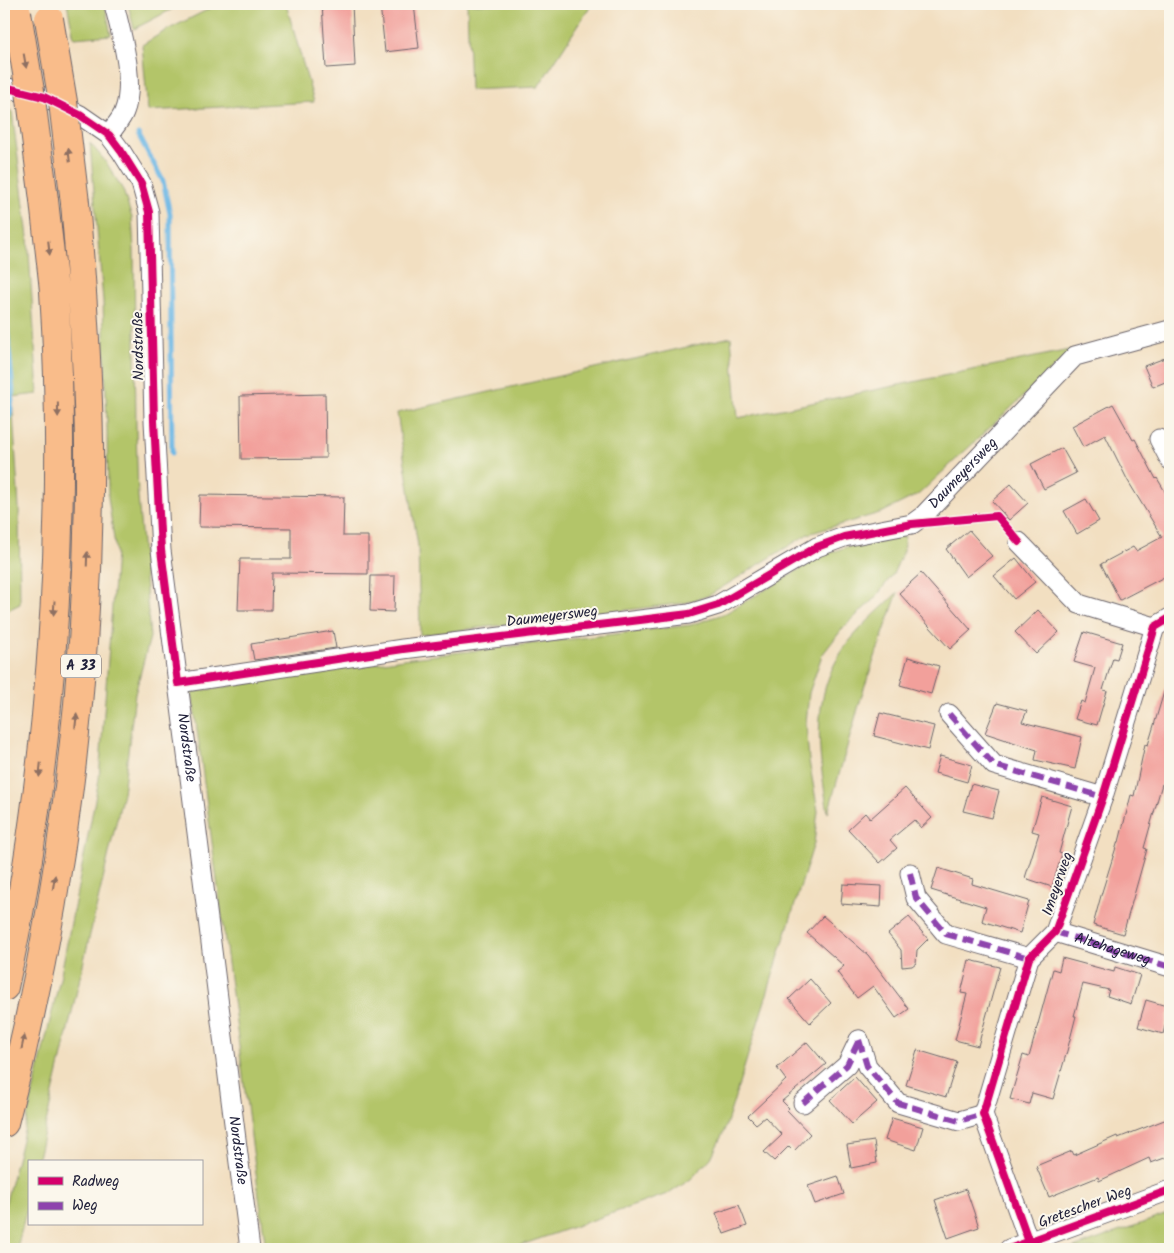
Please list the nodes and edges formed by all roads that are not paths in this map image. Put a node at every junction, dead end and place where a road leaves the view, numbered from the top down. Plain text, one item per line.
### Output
1 (114, 4) edge
2 (16, 8) edge
3 (48, 12) edge
4 (4, 87) edge
5 (109, 135) junction
6 (1170, 330) edge
7 (1159, 439) dead end
8 (1170, 460) edge
9 (1019, 542) dead end
10 (1163, 623) edge
11 (178, 683) junction
12 (949, 714) dead end
13 (1103, 797) junction
14 (910, 873) dead end
15 (1056, 932) junction
16 (1029, 958) junction
17 (1170, 967) edge
18 (4, 987) edge
19 (803, 1103) dead end
20 (983, 1114) junction
21 (4, 1123) edge
22 (1170, 1190) edge
23 (1029, 1242) junction
24 (250, 1249) edge
25 (1009, 1249) edge

1 - 5 street
2 -> 18 highway, A 33, bridge
21 -> 3 highway, A 33, bridge
4 - 5 street, Nordstraße
5 - 11 street, Nordstraße
6 - 11 street, Daumeyersweg
7 - 8 street
9 - 10 street, Imeyerweg
10 - 13 street, Imeyerweg
11 - 24 street, Nordstraße
12 - 13 street
13 - 15 street, Imeyerweg
14 - 16 street
15 - 16 street, Imeyerweg
15 - 17 street, Altehageweg
16 - 20 street, Imeyerweg
19 - 20 street
20 - 23 street
22 - 23 street, Gretescher Weg
23 - 25 street, Gretescher Weg

